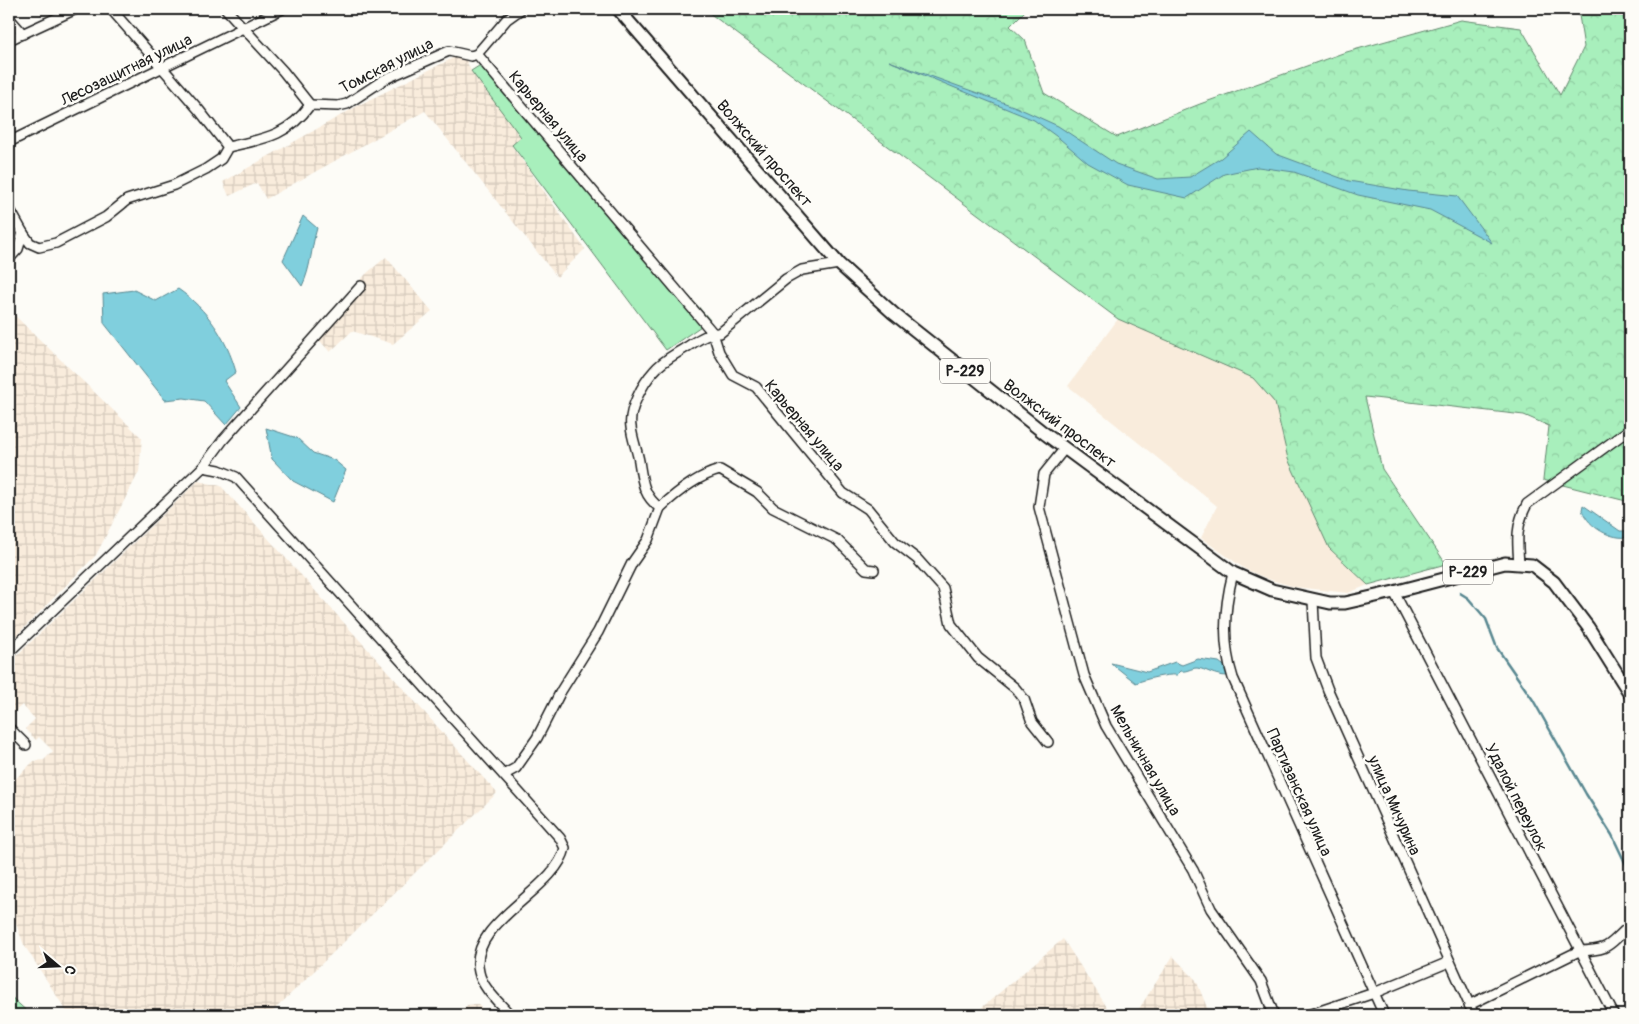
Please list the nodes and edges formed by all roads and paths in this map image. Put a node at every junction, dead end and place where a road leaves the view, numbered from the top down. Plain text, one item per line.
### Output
1 (76, 9) edge
2 (111, 9) edge
3 (226, 9) edge
4 (282, 9) edge
5 (521, 9) edge
6 (618, 9) edge
7 (9, 18) edge
8 (243, 28) junction
9 (22, 34) junction
10 (9, 40) edge
11 (477, 54) junction
12 (163, 68) junction
13 (310, 105) junction
14 (9, 142) edge
15 (228, 147) junction
16 (9, 208) edge
17 (23, 233) junction
18 (9, 259) edge
19 (839, 264) junction
20 (361, 286) dead end
21 (713, 333) junction
22 (1630, 429) edge
23 (1065, 448) junction
24 (203, 467) junction
25 (660, 508) junction
26 (1519, 564) junction
27 (874, 570) dead end
28 (1233, 573) junction
29 (1394, 592) junction
30 (1313, 601) junction
31 (9, 652) edge
32 (1630, 694) edge
33 (9, 728) edge
34 (1048, 742) dead end
35 (26, 745) dead end
36 (505, 774) junction
37 (1630, 926) edge
38 (1579, 951) junction
39 (1449, 962) junction
40 (1374, 993) junction
41 (1469, 1005) junction
42 (510, 1015) edge
43 (1274, 1015) edge
44 (1308, 1015) edge
45 (1384, 1015) edge
46 (1474, 1015) edge
47 (1614, 1015) edge

1 - 9 street
2 - 12 street
3 - 8 street
4 - 8 street, Лесозащитная улица
5 - 11 street
6 - 19 main road, Волжский проспект / Р-229
7 - 9 street
8 - 12 street, Лесозащитная улица
8 - 13 street
9 - 10 street
11 - 13 street, Томская улица
11 - 21 street, Карьерная улица
12 - 14 street, Лесозащитная улица
12 - 15 street
13 - 15 street
15 - 17 street
16 - 17 street
17 - 18 street
19 - 21 street
19 - 23 main road, Волжский проспект / Р-229
20 - 24 street
21 - 25 street
21 - 34 street, Карьерная улица
22 - 26 street
23 - 28 main road, Волжский проспект / Р-229
23 - 43 street, Мельничная улица
24 - 31 street
24 - 36 street
25 - 27 street
25 - 36 street
26 - 29 main road, Волжский проспект / Р-229
26 - 32 main road, Волжский проспект / Р-229
28 - 30 main road, Волжский проспект / Р-229
28 - 40 street, Партизанская улица
29 - 30 main road, Волжский проспект / Р-229
29 - 38 street, Удалой переулок
30 - 39 street, улица Мичурина
33 - 35 street
36 - 42 street
37 - 38 street
38 - 41 street
38 - 47 street, Удалой переулок
39 - 40 street
39 - 41 street, улица Мичурина
40 - 44 street
40 - 45 street, Партизанская улица
41 - 46 street, улица Мичурина

